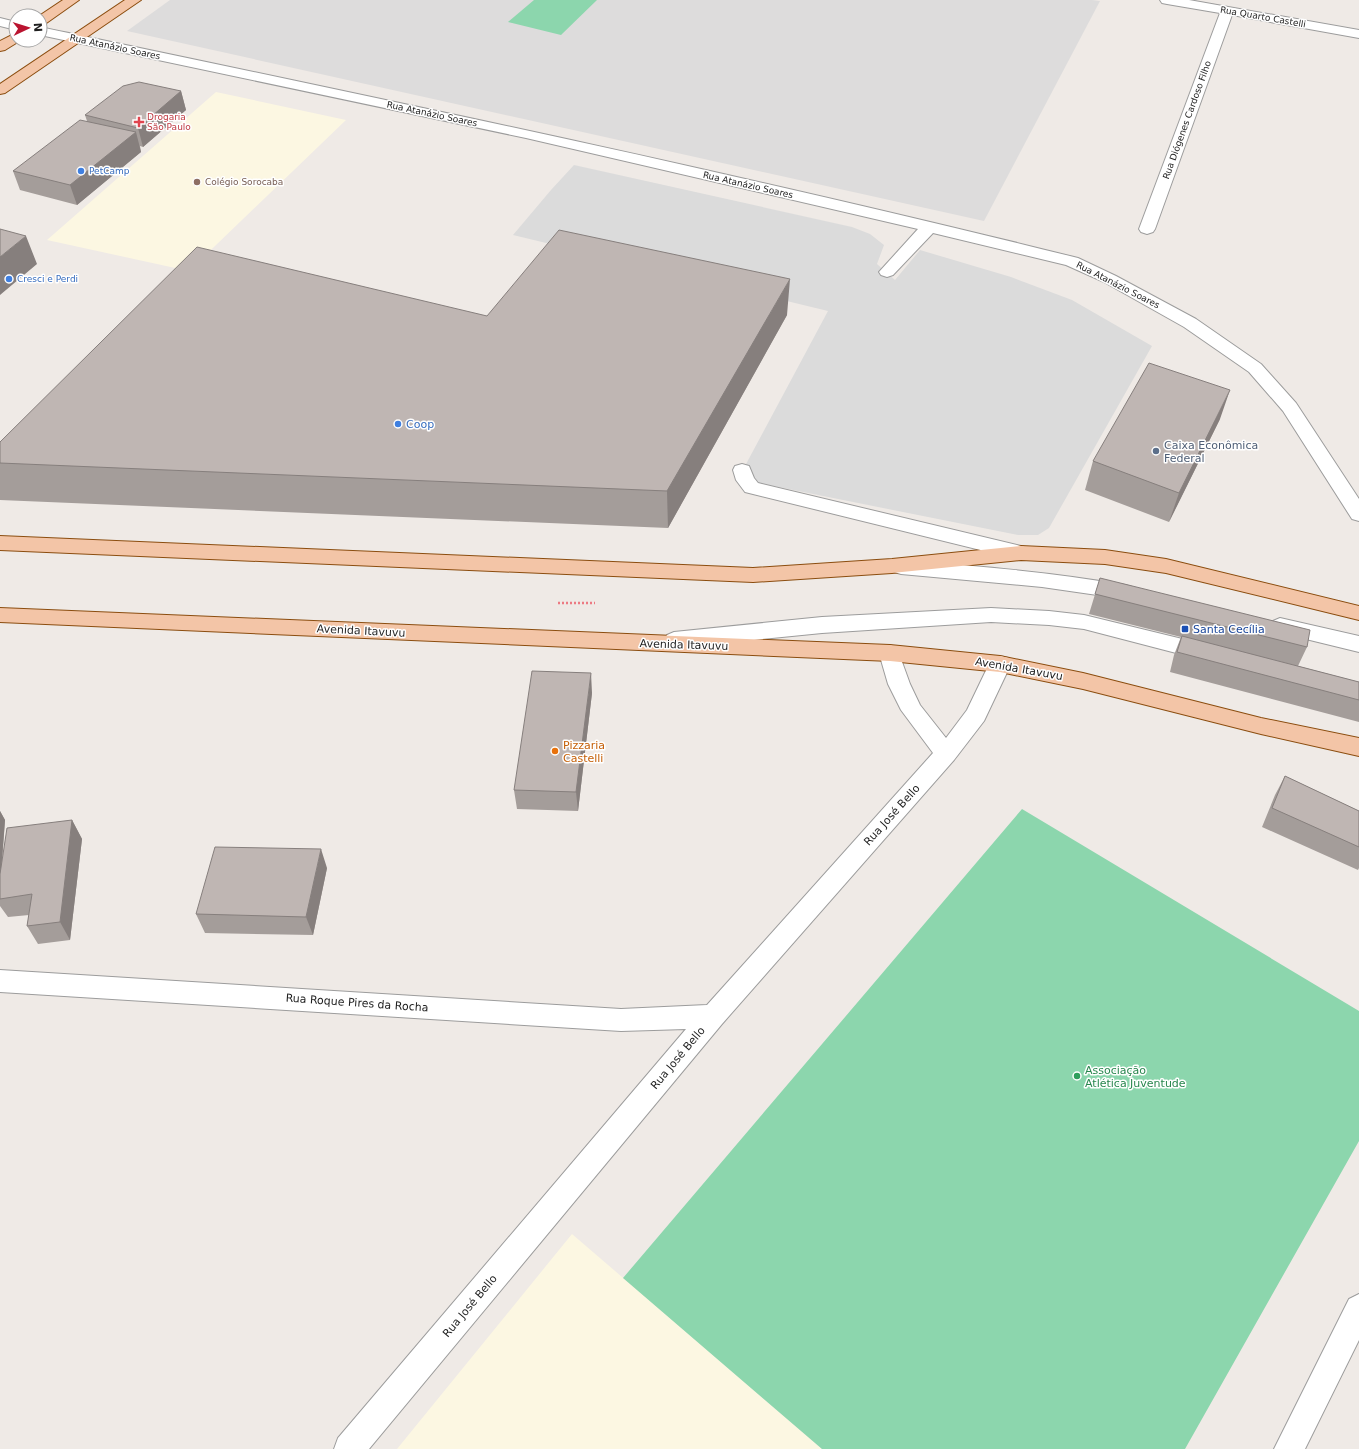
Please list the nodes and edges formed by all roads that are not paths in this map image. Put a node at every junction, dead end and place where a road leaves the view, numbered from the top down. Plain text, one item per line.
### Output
1 (72, 0) edge
2 (134, 0) edge
3 (1167, 0) edge
4 (1227, 11) junction
5 (48, 16) edge
6 (48, 33) edge
7 (1359, 34) edge
8 (77, 39) junction
9 (0, 90) edge
10 (929, 228) junction
11 (1147, 229) dead end
12 (887, 272) dead end
13 (742, 470) dead end
14 (1359, 514) edge
15 (0, 543) edge
16 (1021, 553) junction
17 (892, 566) junction
18 (1140, 595) edge
19 (1359, 613) edge
20 (0, 615) edge
21 (1262, 621) edge
22 (645, 643) junction
23 (1359, 644) edge
24 (890, 653) junction
25 (1225, 658) edge
26 (1000, 664) junction
27 (1359, 747) edge
28 (946, 754) junction
29 (0, 981) edge
30 (713, 1016) junction
31 (1359, 1309) edge
32 (349, 1449) edge
33 (1289, 1449) edge

1 - 5 main road
2 - 8 main road
3 - 4 street, Rua Quarto Castelli
4 - 7 street, Rua Quarto Castelli
4 - 11 street, Rua Diógenes Cardoso Filho
6 - 8 street, Rua Atanázio Soares
8 - 9 main road
8 - 10 street, Rua Atanázio Soares
10 - 12 street
10 - 14 street, Rua Atanázio Soares
13 - 16 street
15 - 17 main road
16 - 17 main road
16 - 19 main road
17 - 18 street
20 - 22 main road, Avenida Itavuvu
21 - 23 street
22 - 24 main road, Avenida Itavuvu
22 - 25 street
24 - 26 main road, Avenida Itavuvu
24 - 28 street
26 - 27 main road, Avenida Itavuvu
26 - 28 street, Rua José Bello
28 - 30 street, Rua José Bello
29 - 30 street, Rua Roque Pires da Rocha
30 - 32 street, Rua José Bello
31 - 33 street

